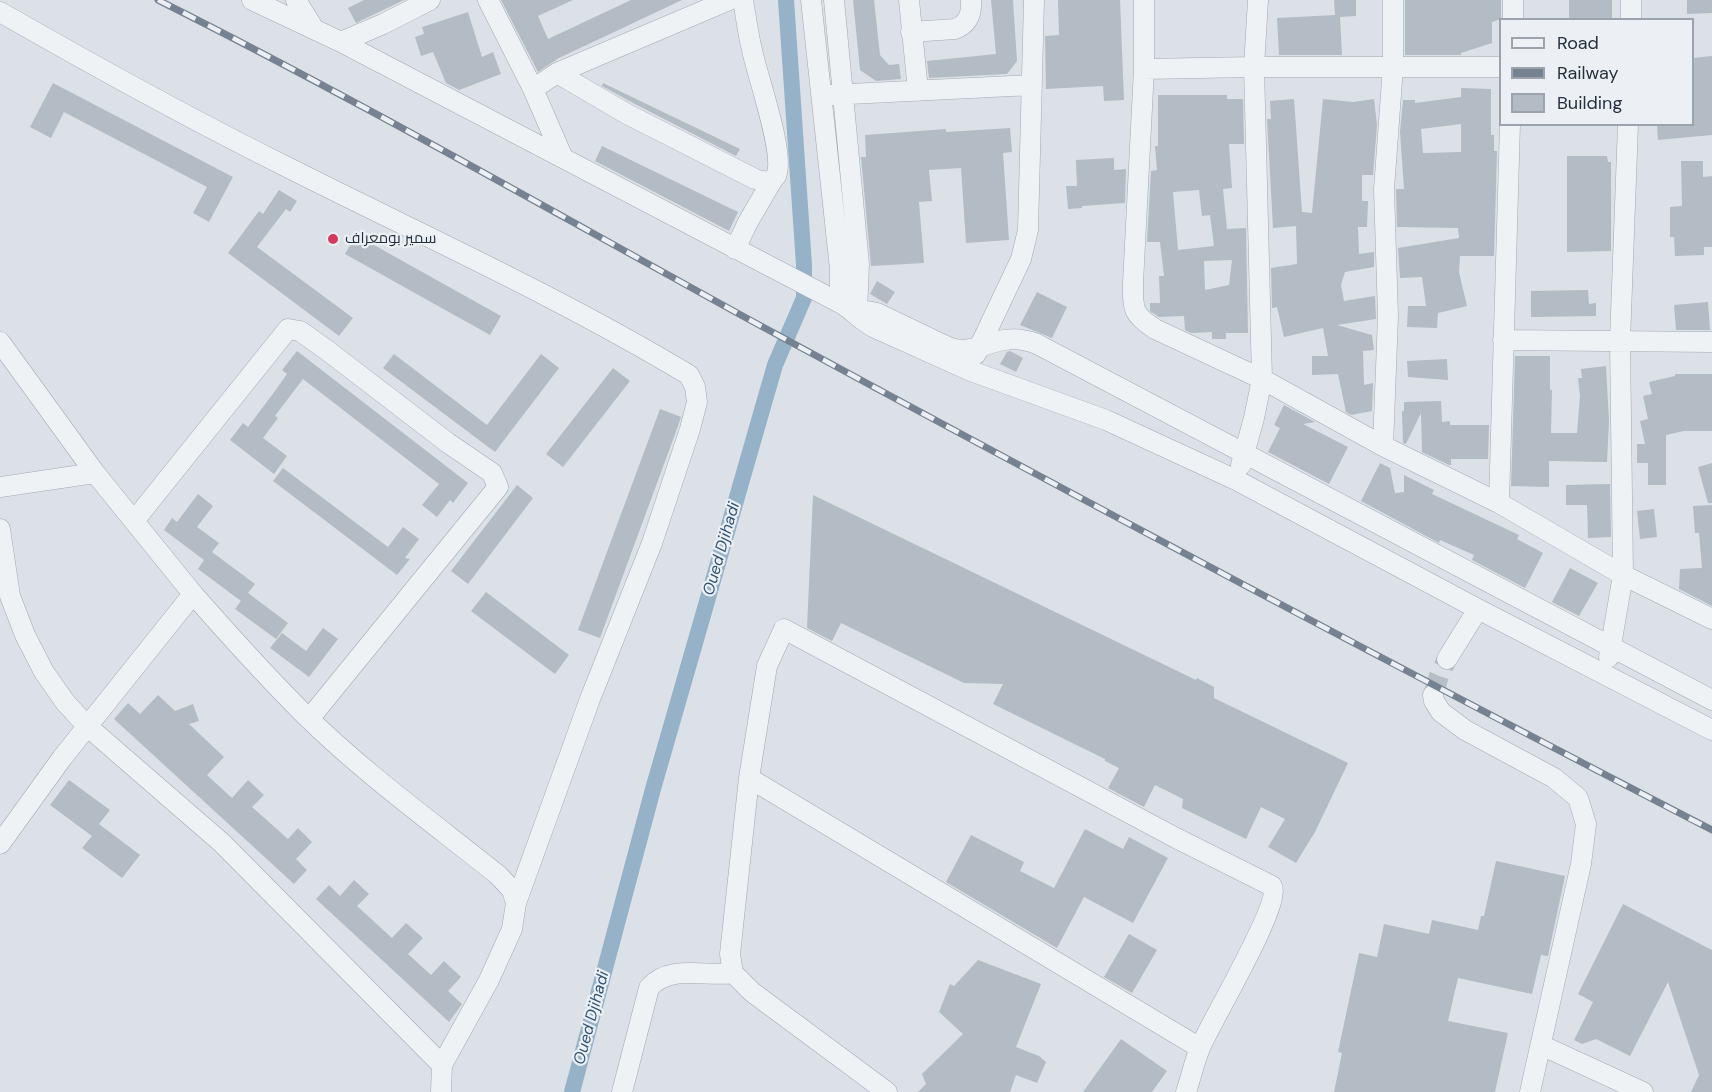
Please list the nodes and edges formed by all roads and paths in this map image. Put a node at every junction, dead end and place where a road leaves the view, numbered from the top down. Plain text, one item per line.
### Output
1 (252, 0) edge
2 (296, 0) edge
3 (430, 0) edge
4 (488, 0) edge
5 (729, 0) edge
6 (743, 0) edge
7 (810, 0) edge
8 (834, 0) edge
9 (909, 0) edge
10 (971, 0) edge
11 (1034, 0) edge
12 (1144, 0) edge
13 (1258, 0) edge
14 (1393, 0) edge
15 (1513, 0) edge
16 (1631, 0) edge
17 (0, 12) edge
18 (1513, 18) edge
19 (1631, 18) edge
20 (314, 29) junction
21 (911, 32) junction
22 (341, 42) junction
23 (1254, 67) junction
24 (1393, 67) junction
25 (1499, 67) edge
26 (1144, 69) junction
27 (557, 73) junction
28 (1032, 85) junction
29 (533, 89) junction
30 (918, 91) junction
31 (842, 95) junction
32 (821, 96) junction
33 (1510, 126) edge
34 (1628, 126) edge
35 (563, 158) junction
36 (773, 179) junction
37 (735, 249) junction
38 (840, 303) junction
39 (1503, 340) junction
40 (1620, 341) junction
41 (0, 342) edge
42 (1712, 342) edge
43 (979, 347) junction
44 (971, 370) junction
45 (1262, 379) junction
46 (1383, 446) junction
47 (1245, 453) junction
48 (95, 473) junction
49 (1236, 480) junction
50 (0, 486) edge
51 (1499, 503) junction
52 (134, 521) junction
53 (0, 529) edge
54 (1623, 575) junction
55 (193, 594) junction
56 (1478, 609) junction
57 (1712, 620) edge
58 (1611, 647) junction
59 (1448, 659) tunnel mouth
60 (1605, 673) junction
61 (1433, 695) dead end
62 (1712, 700) edge
63 (309, 719) junction
64 (87, 726) junction
65 (1712, 730) edge
66 (749, 778) junction
67 (0, 844) edge
68 (516, 903) junction
69 (733, 973) junction
70 (1541, 1045) junction
71 (1200, 1048) junction
72 (442, 1065) junction
73 (441, 1092) edge
74 (621, 1092) edge
75 (887, 1092) edge
76 (1186, 1092) edge
77 (1530, 1092) edge
78 (1642, 1092) edge

1 - 20 street
2 - 20 street
3 - 22 street
4 - 29 street
5 - 27 street
6 - 36 street
7 - 32 street
8 - 31 street
9 - 21 street
10 - 21 street
11 - 28 street
12 - 26 street
13 - 23 street
14 - 24 street
15 - 18 street
16 - 19 street
17 - 68 street
20 - 22 street
21 - 30 street
22 - 35 street
23 - 24 street
23 - 26 street
23 - 45 street
24 - 25 street
24 - 46 street
26 - 45 street
27 - 29 street
27 - 36 street
28 - 30 street
28 - 43 street
29 - 35 street
30 - 31 street
31 - 32 street
31 - 38 street
32 - 38 street
33 - 39 street
34 - 40 street
35 - 37 street
36 - 37 street
37 - 38 street
38 - 43 street
38 - 44 street
39 - 40 street
39 - 51 street
40 - 42 street
40 - 54 street
41 - 48 street
43 - 44 street
43 - 47 street
44 - 49 street
45 - 46 street
45 - 47 street
46 - 51 street
47 - 49 street
47 - 58 street
48 - 50 street
48 - 52 street
49 - 56 street
51 - 54 street
52 - 55 street
52 - 63 street
53 - 64 street
54 - 57 street
54 - 58 street
55 - 63 street
55 - 64 street
56 - 59 street
56 - 60 street
58 - 60 street
58 - 62 street
60 - 65 street
61 - 70 street
63 - 68 street
64 - 67 street
64 - 72 street
66 - 69 street
66 - 71 street
66 - 71 street
68 - 72 street
69 - 74 street
69 - 75 street
70 - 77 street
70 - 78 street
71 - 76 street
72 - 73 street

